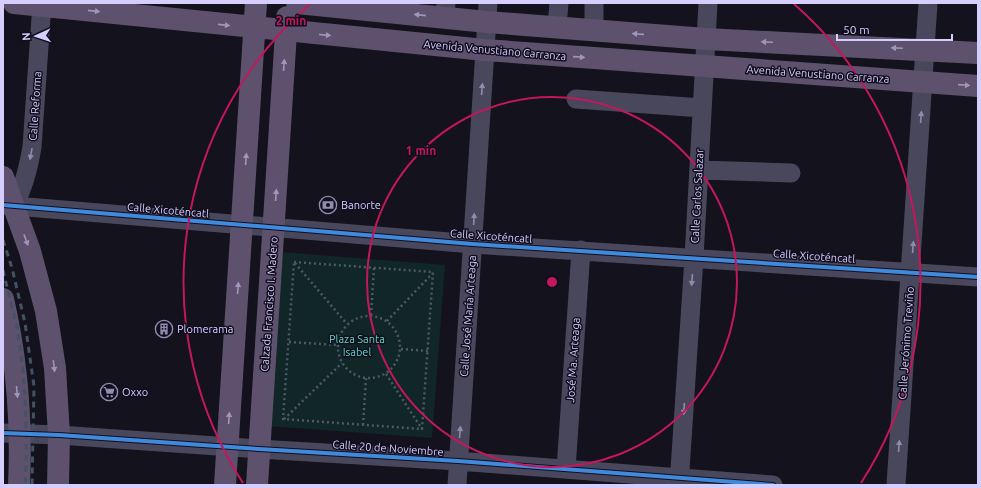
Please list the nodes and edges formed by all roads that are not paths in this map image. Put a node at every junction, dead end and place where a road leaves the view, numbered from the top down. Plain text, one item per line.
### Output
1 (14, 3) edge
2 (256, 3) edge
3 (288, 3) edge
4 (297, 3) edge
5 (559, 3) edge
6 (594, 3) edge
7 (708, 3) edge
8 (928, 3) edge
9 (42, 4) edge
10 (380, 7) edge
11 (445, 10) edge
12 (488, 13) edge
13 (558, 27) junction
14 (254, 28) junction
15 (594, 30) junction
16 (286, 31) junction
17 (706, 39) junction
18 (485, 50) junction
19 (924, 50) junction
20 (978, 53) edge
21 (705, 66) junction
22 (923, 82) junction
23 (978, 86) edge
24 (576, 99) dead end
25 (702, 108) junction
26 (699, 170) junction
27 (791, 173) dead end
28 (3, 177) edge
29 (8, 206) edge
30 (242, 226) junction
31 (274, 228) junction
32 (473, 244) junction
33 (581, 250) junction
34 (694, 258) junction
35 (911, 272) junction
36 (978, 277) edge
37 (3, 299) edge
38 (11, 433) edge
39 (60, 435) junction
40 (228, 447) junction
41 (259, 449) junction
42 (458, 461) junction
43 (566, 469) junction
44 (679, 482) edge
45 (19, 485) edge
46 (58, 485) edge
47 (225, 485) edge
48 (257, 485) edge
49 (457, 485) edge
50 (773, 485) edge
51 (896, 485) edge

1 - 9 main road, Avenida Venustiano Carranza
2 - 14 main road
3 - 16 main road, Calzada Francisco I. Madero
4 - 10 main road
5 - 13 street
6 - 15 street
7 - 17 street, Calle Carlos Salazar
8 - 19 street, Calle Jerónimo Treviño
9 -> 14 main road, Avenida Venustiano Carranza
9 -> 29 street, Calle Reforma
11 -> 10 main road
11 - 12 main road
12 - 13 main road
12 - 18 street, Calle José María Arteaga
13 - 15 main road
14 - 16 main road, Avenida Venustiano Carranza
30 -> 14 main road
17 -> 15 main road
16 -> 18 main road, Avenida Venustiano Carranza
31 -> 16 main road, Calzada Francisco I. Madero
19 -> 17 main road
17 - 21 street, Calle Carlos Salazar
18 -> 21 main road, Avenida Venustiano Carranza
32 -> 18 street, Calle José María Arteaga
19 - 20 main road
19 - 22 street, Calle Jerónimo Treviño
21 - 22 main road, Avenida Venustiano Carranza
21 - 25 street, Calle Carlos Salazar
22 -> 23 main road, Avenida Venustiano Carranza
35 -> 22 street, Calle Jerónimo Treviño
24 - 25 street
25 - 26 street, Calle Carlos Salazar
26 - 27 street
26 - 34 street, Calle Carlos Salazar
28 - 29 main road
29 - 30 street, Calle Xicoténcatl
29 -> 39 main road
30 - 31 street, Calle Xicoténcatl
40 -> 30 main road
31 - 32 street, Calle Xicoténcatl
31 - 41 main road, Calzada Francisco I. Madero
32 - 33 street, Calle Xicoténcatl
42 -> 32 street, Calle José María Arteaga
33 - 34 street, Calle Xicoténcatl
33 - 43 street, José Ma. Arteaga
34 - 35 street, Calle Xicoténcatl
34 -> 44 street, Calle Carlos Salazar
35 - 36 street, Calle Xicoténcatl
51 -> 35 street, Calle Jerónimo Treviño
37 -> 38 main road
38 - 39 street, Calle 20 de Noviembre
38 - 45 main road
39 - 40 street, Calle 20 de Noviembre
39 - 46 main road
40 - 41 street, Calle 20 de Noviembre
40 - 47 main road
41 - 42 street, Calle 20 de Noviembre
41 - 48 main road, Calzada Francisco I. Madero
42 - 43 street, Calle 20 de Noviembre
42 - 49 street, Calle José María Arteaga
43 - 44 street, Calle 20 de Noviembre
44 - 50 street, Calle 20 de Noviembre

